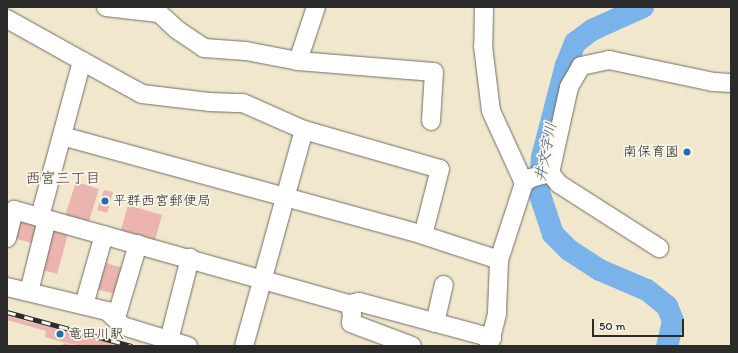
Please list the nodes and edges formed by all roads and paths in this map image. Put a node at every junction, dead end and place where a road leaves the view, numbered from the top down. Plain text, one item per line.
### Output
1 (106, 7) edge
2 (316, 7) edge
3 (484, 7) edge
4 (7, 19) edge
5 (82, 61) junction
6 (298, 61) junction
7 (731, 83) edge
8 (431, 122) dead end
9 (304, 130) junction
10 (62, 136) junction
11 (537, 177) junction
12 (285, 198) junction
13 (44, 218) junction
14 (104, 235) junction
15 (422, 235) junction
16 (7, 238) edge
17 (138, 244) junction
18 (659, 248) dead end
19 (190, 258) junction
20 (499, 260) junction
21 (264, 278) junction
22 (444, 284) dead end
23 (7, 287) edge
24 (29, 292) junction
25 (349, 304) junction
26 (84, 305) junction
27 (116, 318) junction
28 (435, 322) junction
29 (143, 339) edge
30 (169, 340) junction
31 (491, 342) edge
32 (188, 346) edge
33 (244, 346) edge
34 (412, 346) edge

1 - 6 street
2 - 6 street
3 - 11 street
4 - 5 street
5 - 9 street
5 - 10 street
6 - 8 street
7 - 11 street
9 - 12 street
9 - 15 street
10 - 12 street
10 - 13 street
11 - 18 street
11 - 20 street
12 - 15 street
12 - 21 street
13 - 14 street
13 - 16 street
13 - 24 street
14 - 17 street
14 - 26 street
15 - 20 street
17 - 19 street
17 - 27 street
19 - 21 street
19 - 30 street
20 - 31 street
21 - 25 street
21 - 33 street
22 - 28 street
23 - 24 street
24 - 26 street
25 - 28 street
25 - 34 street
26 - 27 street
27 - 29 street
28 - 31 street
29 - 30 street
30 - 32 street

